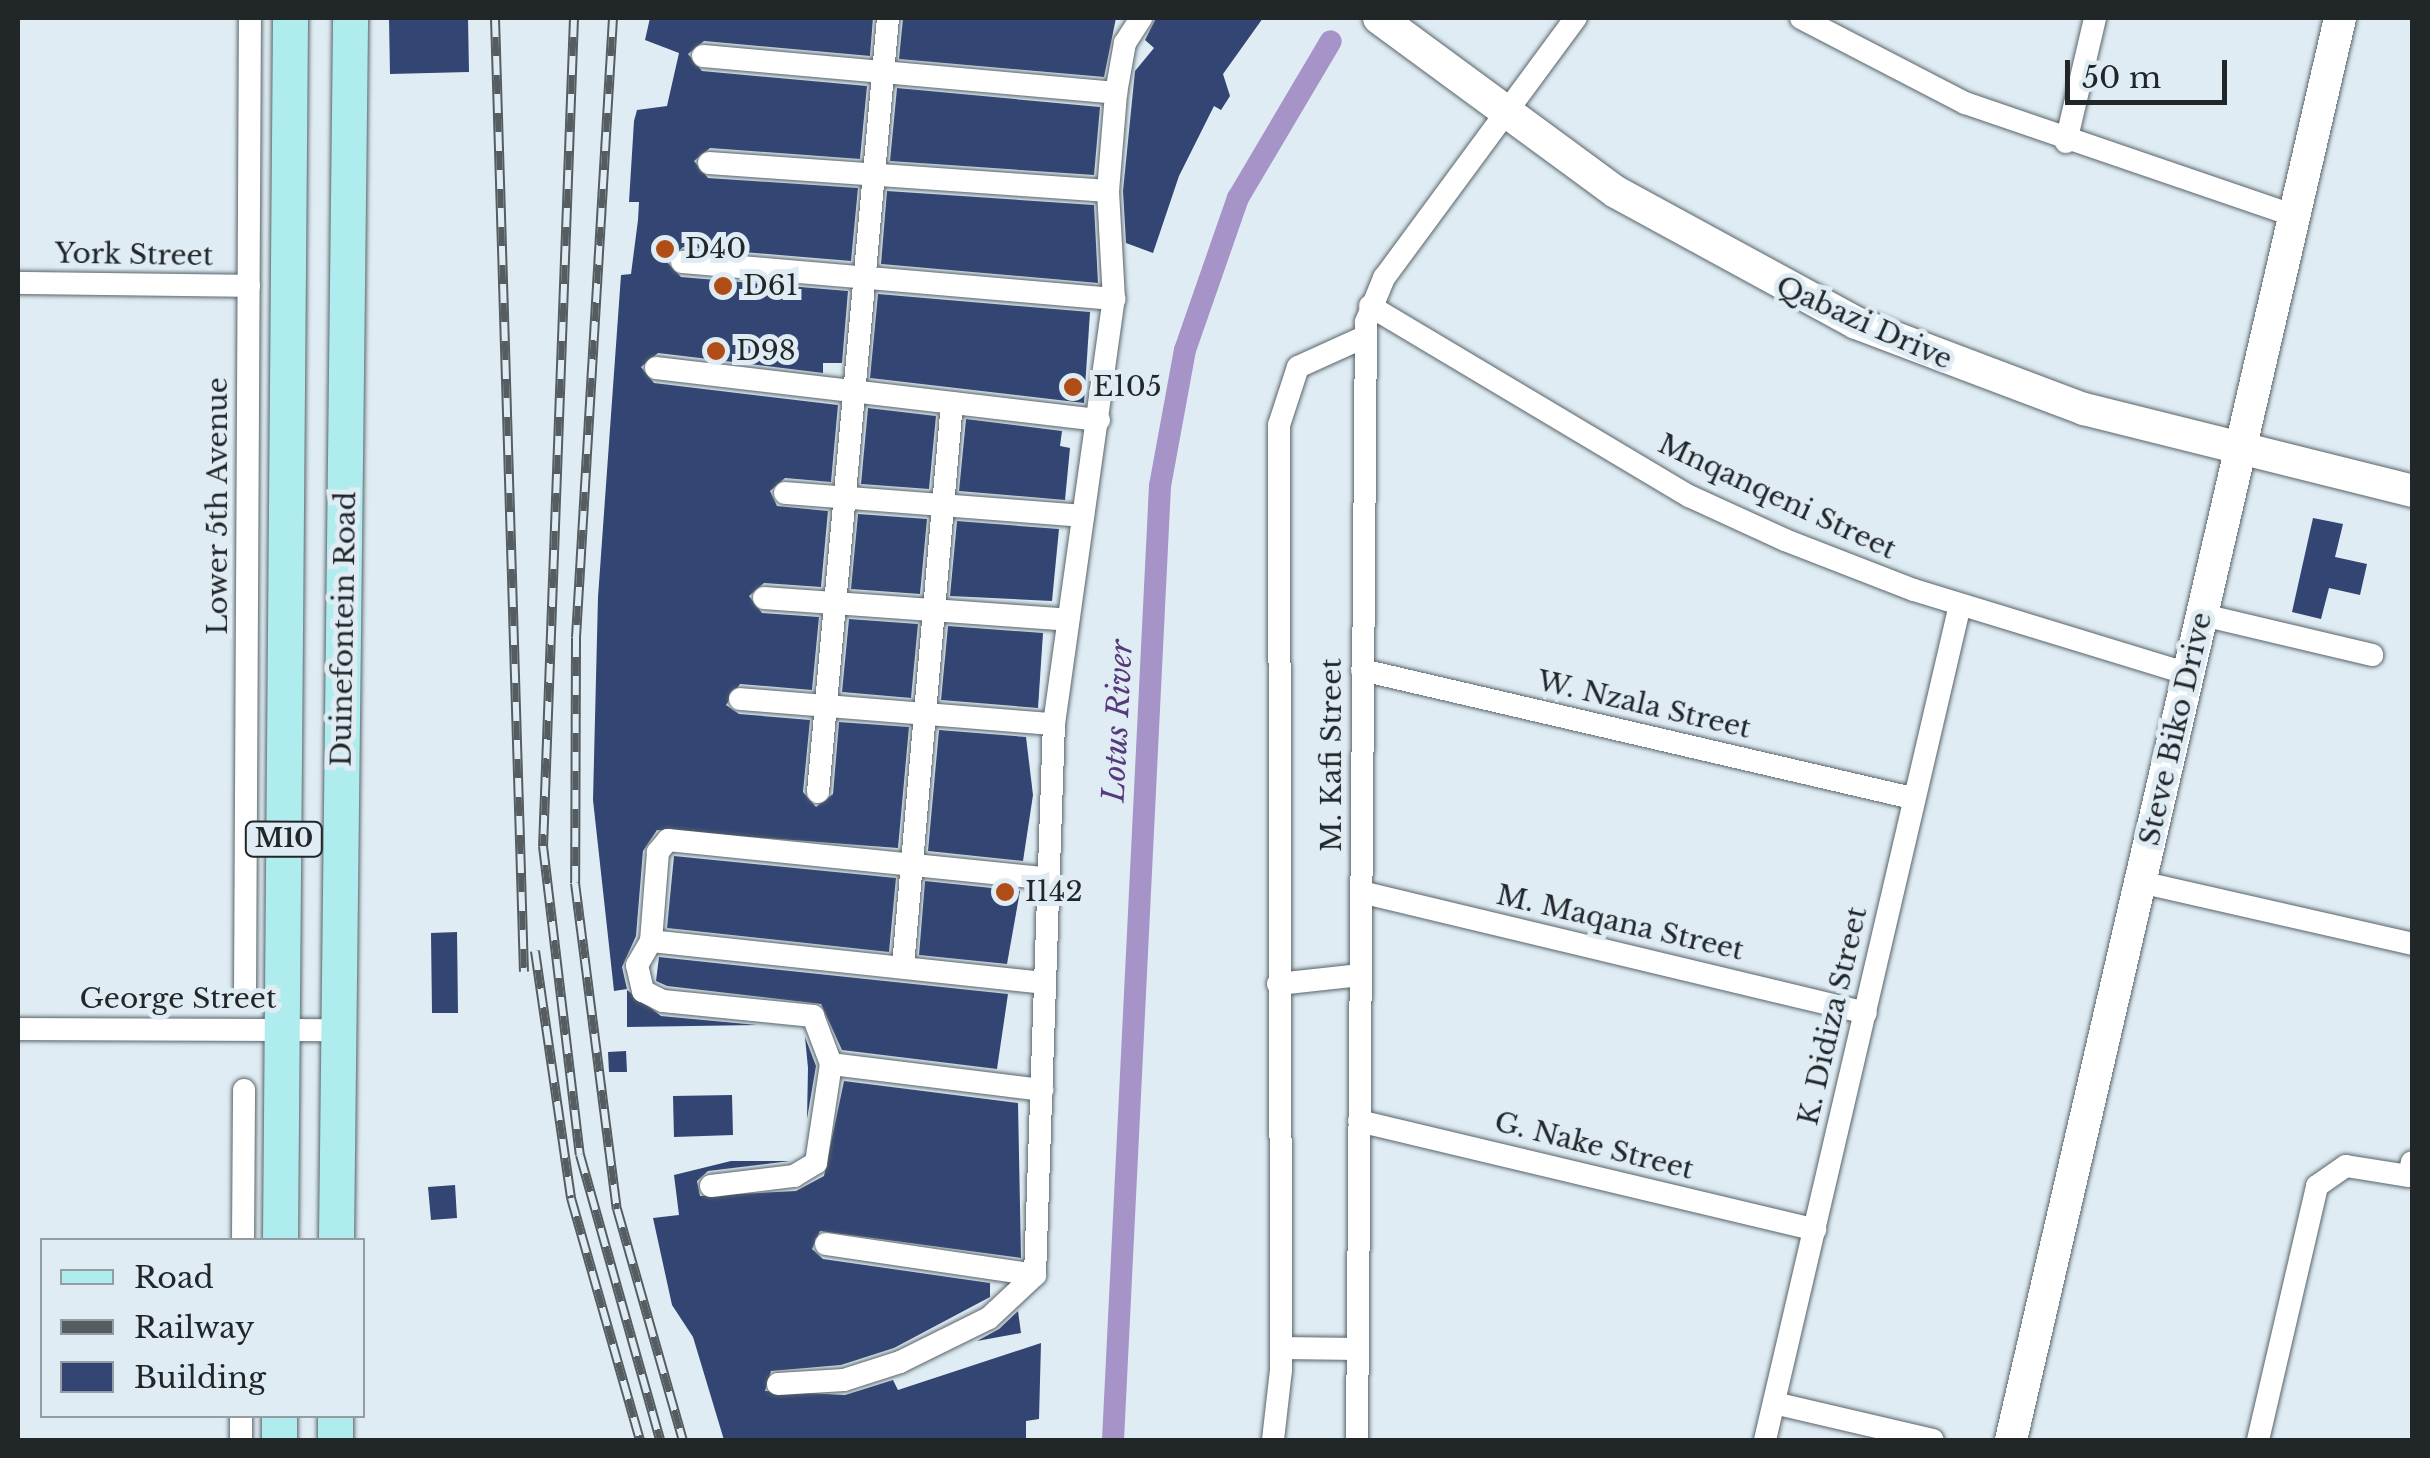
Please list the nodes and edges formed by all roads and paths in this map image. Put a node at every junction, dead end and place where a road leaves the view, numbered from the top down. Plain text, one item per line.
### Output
1 (250, 18) edge
2 (290, 18) edge
3 (350, 18) edge
4 (888, 18) edge
5 (1141, 18) edge
6 (1379, 18) edge
7 (1576, 18) edge
8 (1801, 18) edge
9 (2095, 18) edge
10 (2340, 18) edge
11 (703, 56) dead end
12 (882, 72) junction
13 (1116, 93) junction
14 (1504, 112) junction
15 (2066, 142) junction
16 (708, 163) dead end
17 (874, 180) junction
18 (1108, 191) junction
19 (2295, 216) junction
20 (682, 262) dead end
21 (861, 280) junction
22 (18, 283) edge
23 (249, 286) junction
24 (1114, 300) junction
25 (1370, 306) junction
26 (1364, 337) junction
27 (656, 368) dead end
28 (854, 391) junction
29 (952, 402) junction
30 (1099, 420) junction
31 (2242, 451) junction
32 (2412, 491) edge
33 (785, 493) dead end
34 (843, 498) junction
35 (943, 506) junction
36 (1083, 516) junction
37 (764, 598) dead end
38 (835, 603) junction
39 (1960, 605) junction
40 (934, 610) junction
41 (2203, 615) junction
42 (1068, 620) junction
43 (2372, 655) dead end
44 (1362, 670) junction
45 (2189, 674) junction
46 (740, 699) dead end
47 (828, 706) junction
48 (928, 713) junction
49 (1054, 724) junction
50 (818, 792) dead end
51 (1912, 798) junction
52 (916, 863) junction
53 (1042, 878) junction
54 (2140, 882) junction
55 (1361, 892) junction
56 (651, 941) junction
57 (2412, 944) edge
58 (903, 966) junction
59 (1361, 975) junction
60 (1042, 983) junction
61 (1278, 984) junction
62 (245, 994) dead end
63 (1866, 1013) junction
64 (18, 1029) edge
65 (282, 1030) junction
66 (338, 1030) junction
67 (831, 1064) junction
68 (244, 1090) dead end
69 (1042, 1090) junction
70 (1359, 1121) junction
71 (2411, 1172) edge
72 (711, 1186) dead end
73 (1815, 1230) junction
74 (243, 1238) edge
75 (280, 1238) edge
76 (336, 1238) edge
77 (826, 1244) dead end
78 (1035, 1275) junction
79 (1281, 1348) junction
80 (1358, 1348) junction
81 (778, 1384) dead end
82 (1774, 1403) junction
83 (1273, 1440) edge
84 (1357, 1440) edge
85 (1766, 1440) edge
86 (1933, 1440) edge
87 (2011, 1440) edge
88 (2258, 1440) edge

1 - 23 street, Lower 5th Avenue
2 - 65 main road, Duinefontein Road / M10
3 - 66 main road, Duinefontein Road / M10
4 - 12 street
5 - 13 street
6 - 14 main road, Qabazi Drive
7 - 14 street, M. Kafi Street
8 - 15 street
9 - 15 street
10 - 19 main road, Steve Biko Drive
11 - 12 street
12 - 13 street
12 - 17 street
13 - 18 street
14 - 25 street, M. Kafi Street
14 - 31 main road, Qabazi Drive
15 - 19 street
16 - 17 street
17 - 18 street
17 - 21 street
18 - 24 street
19 - 31 main road, Steve Biko Drive
20 - 21 street
21 - 24 street
21 - 28 street
22 - 23 street, York Street
23 - 62 street, Lower 5th Avenue
24 - 30 street
25 - 26 street, M. Kafi Street
25 - 39 street, Mnqanqeni Street
26 - 44 street, M. Kafi Street
26 - 61 street
27 - 28 street
28 - 29 street
28 - 34 street
29 - 30 street
29 - 35 street
30 - 36 street
31 - 32 main road, Qabazi Drive
31 - 41 main road, Steve Biko Drive
33 - 34 street
34 - 35 street
34 - 38 street
35 - 36 street
35 - 40 street
36 - 42 street
37 - 38 street
38 - 40 street
38 - 47 street
39 - 45 street, Mnqanqeni Street
39 - 51 street, K. Didiza Street
40 - 42 street
40 - 48 street
41 - 43 street
41 - 45 main road, Steve Biko Drive
42 - 49 street
44 - 51 street, W. Nzala Street
44 - 55 street, M. Kafi Street
45 - 54 main road, Steve Biko Drive
46 - 47 street
47 - 48 street
47 - 50 street
48 - 49 street
48 - 52 street
49 - 53 street
51 - 63 street, K. Didiza Street
52 - 53 street
52 - 56 street
52 - 58 street
53 - 60 street
54 - 57 street
54 - 87 main road, Steve Biko Drive
55 - 59 street, M. Kafi Street
55 - 63 street, M. Maqana Street
56 - 58 street
56 - 67 street
58 - 60 street
59 - 61 street
59 - 70 street, M. Kafi Street
60 - 69 street
61 - 79 street
63 - 73 street, K. Didiza Street
64 - 65 street, George Street
65 - 66 street, George Street
65 - 75 main road, Duinefontein Road / M10
66 - 76 main road, Duinefontein Road / M10
67 - 69 street
67 - 72 street
68 - 74 street
69 - 78 street
70 - 73 street, G. Nake Street
70 - 80 street, M. Kafi Street
71 - 88 street
73 - 82 street, K. Didiza Street
77 - 78 street
78 - 81 street
79 - 80 street
79 - 83 street
80 - 84 street, M. Kafi Street
82 - 85 street, K. Didiza Street
82 - 86 street

